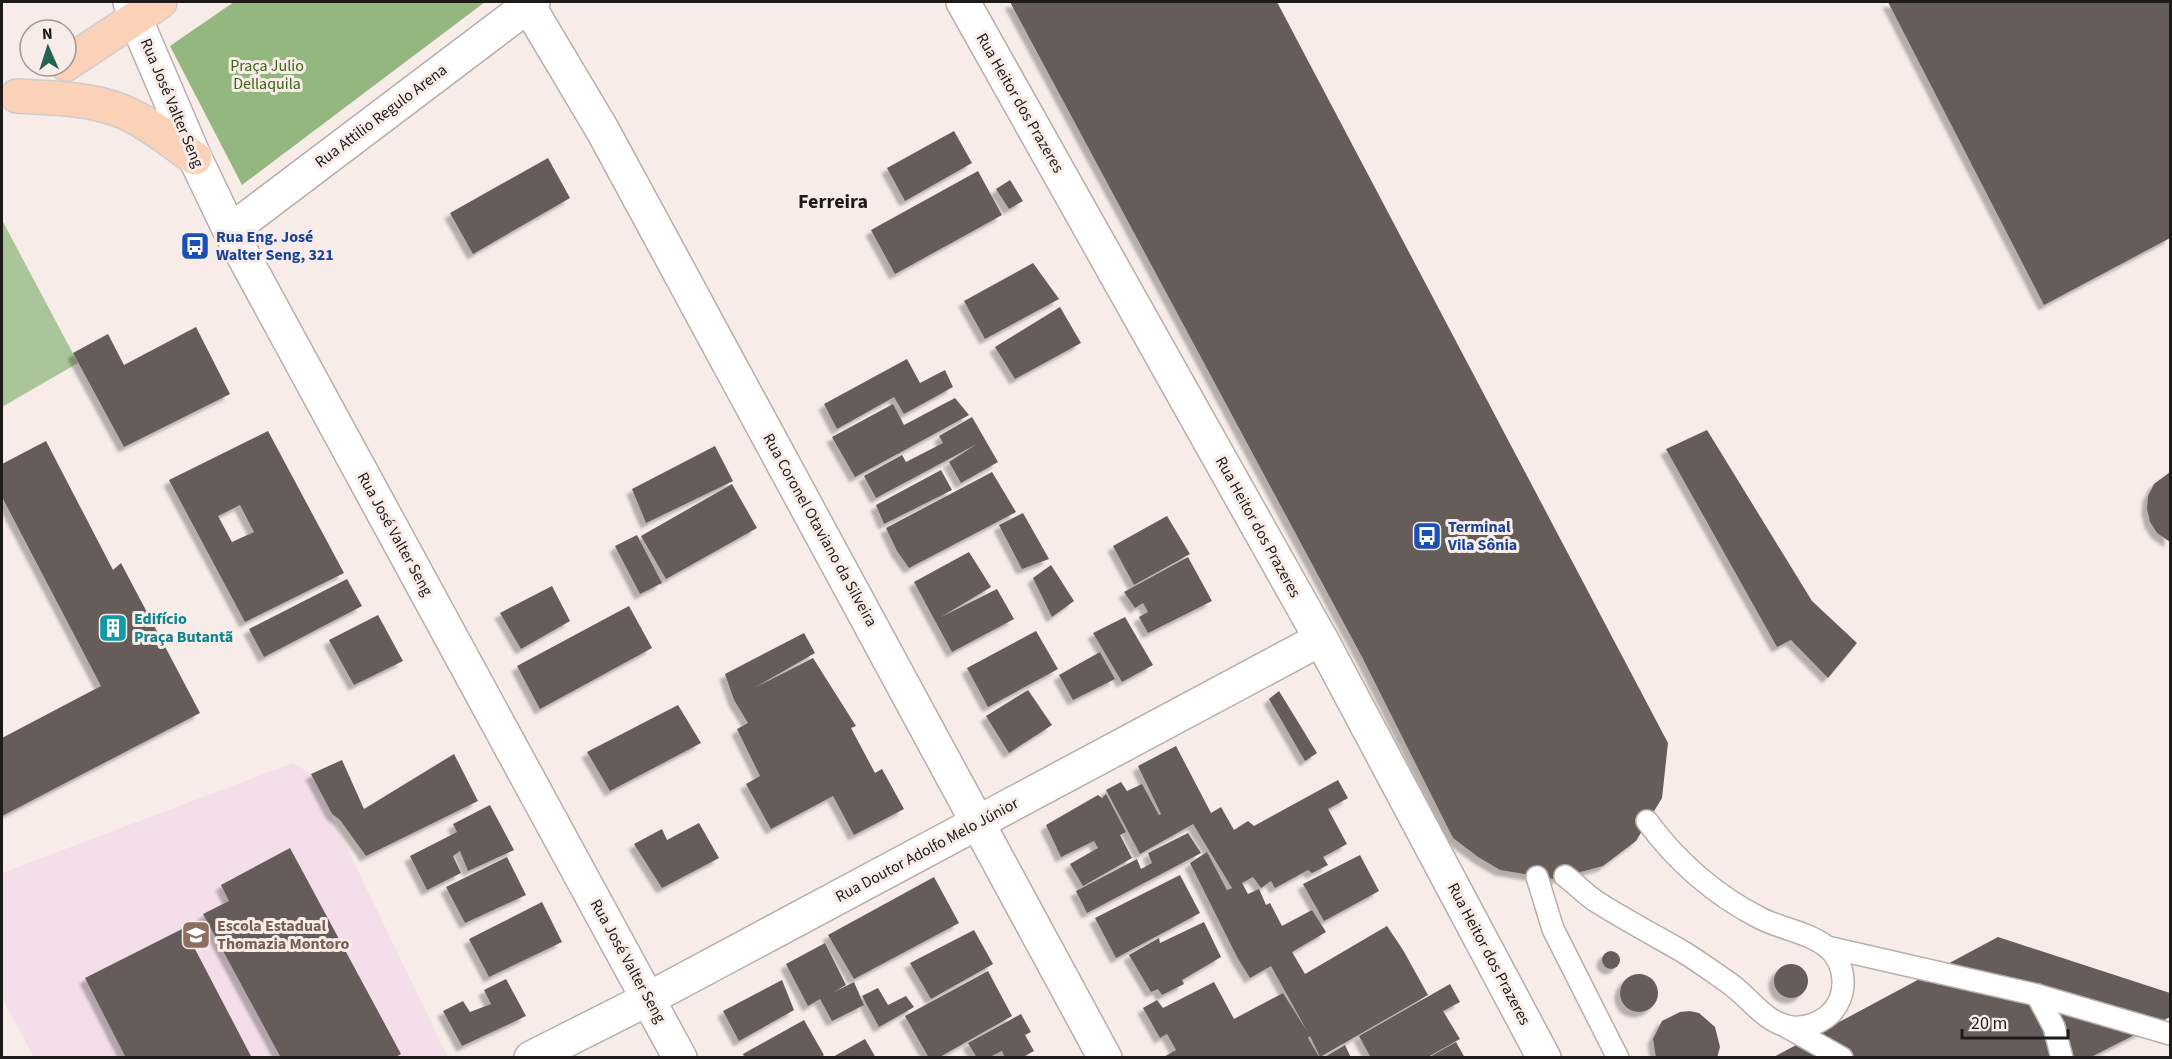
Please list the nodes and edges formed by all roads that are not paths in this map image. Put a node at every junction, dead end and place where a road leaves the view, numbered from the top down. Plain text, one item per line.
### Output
1 (963, 2) edge
2 (531, 3) edge
3 (142, 7) edge
4 (78, 55) edge
5 (45, 78) edge
6 (9, 102) edge
7 (195, 158) junction
8 (230, 231) junction
9 (1321, 639) junction
10 (1647, 820) dead end
11 (979, 822) junction
12 (1565, 876) dead end
13 (1537, 877) dead end
14 (1827, 947) junction
15 (2037, 995) junction
16 (648, 999) junction
17 (1782, 1025) junction
18 (2170, 1034) edge
19 (531, 1058) edge
20 (680, 1058) edge
21 (1105, 1058) edge
22 (1544, 1058) edge
23 (1618, 1058) edge
24 (1842, 1058) edge
25 (2062, 1058) edge

1 - 9 street, Rua Heitor dos Prazeres
2 - 8 street, Rua Attilio Regulo Arena
2 - 11 street, Rua Coronel Otaviano da Silveira
3 - 4 main road
3 - 7 street, Rua José Valter Seng
5 - 6 main road
6 - 7 main road
7 - 8 street, Rua José Valter Seng
8 - 16 street, Rua José Valter Seng
9 - 11 street, Rua Doutor Adolfo Melo Júnior
9 - 22 street, Rua Heitor dos Prazeres
10 - 14 lane
11 - 16 street, Rua Doutor Adolfo Melo Júnior
11 - 21 street, Rua Coronel Otaviano da Silveira
12 - 17 lane
13 - 23 lane
14 - 15 lane
14 - 17 lane
15 - 18 lane
15 - 25 lane
16 - 19 street, Rua Doutor Adolfo Melo Júnior
16 - 20 street, Rua José Valter Seng
17 - 24 lane

